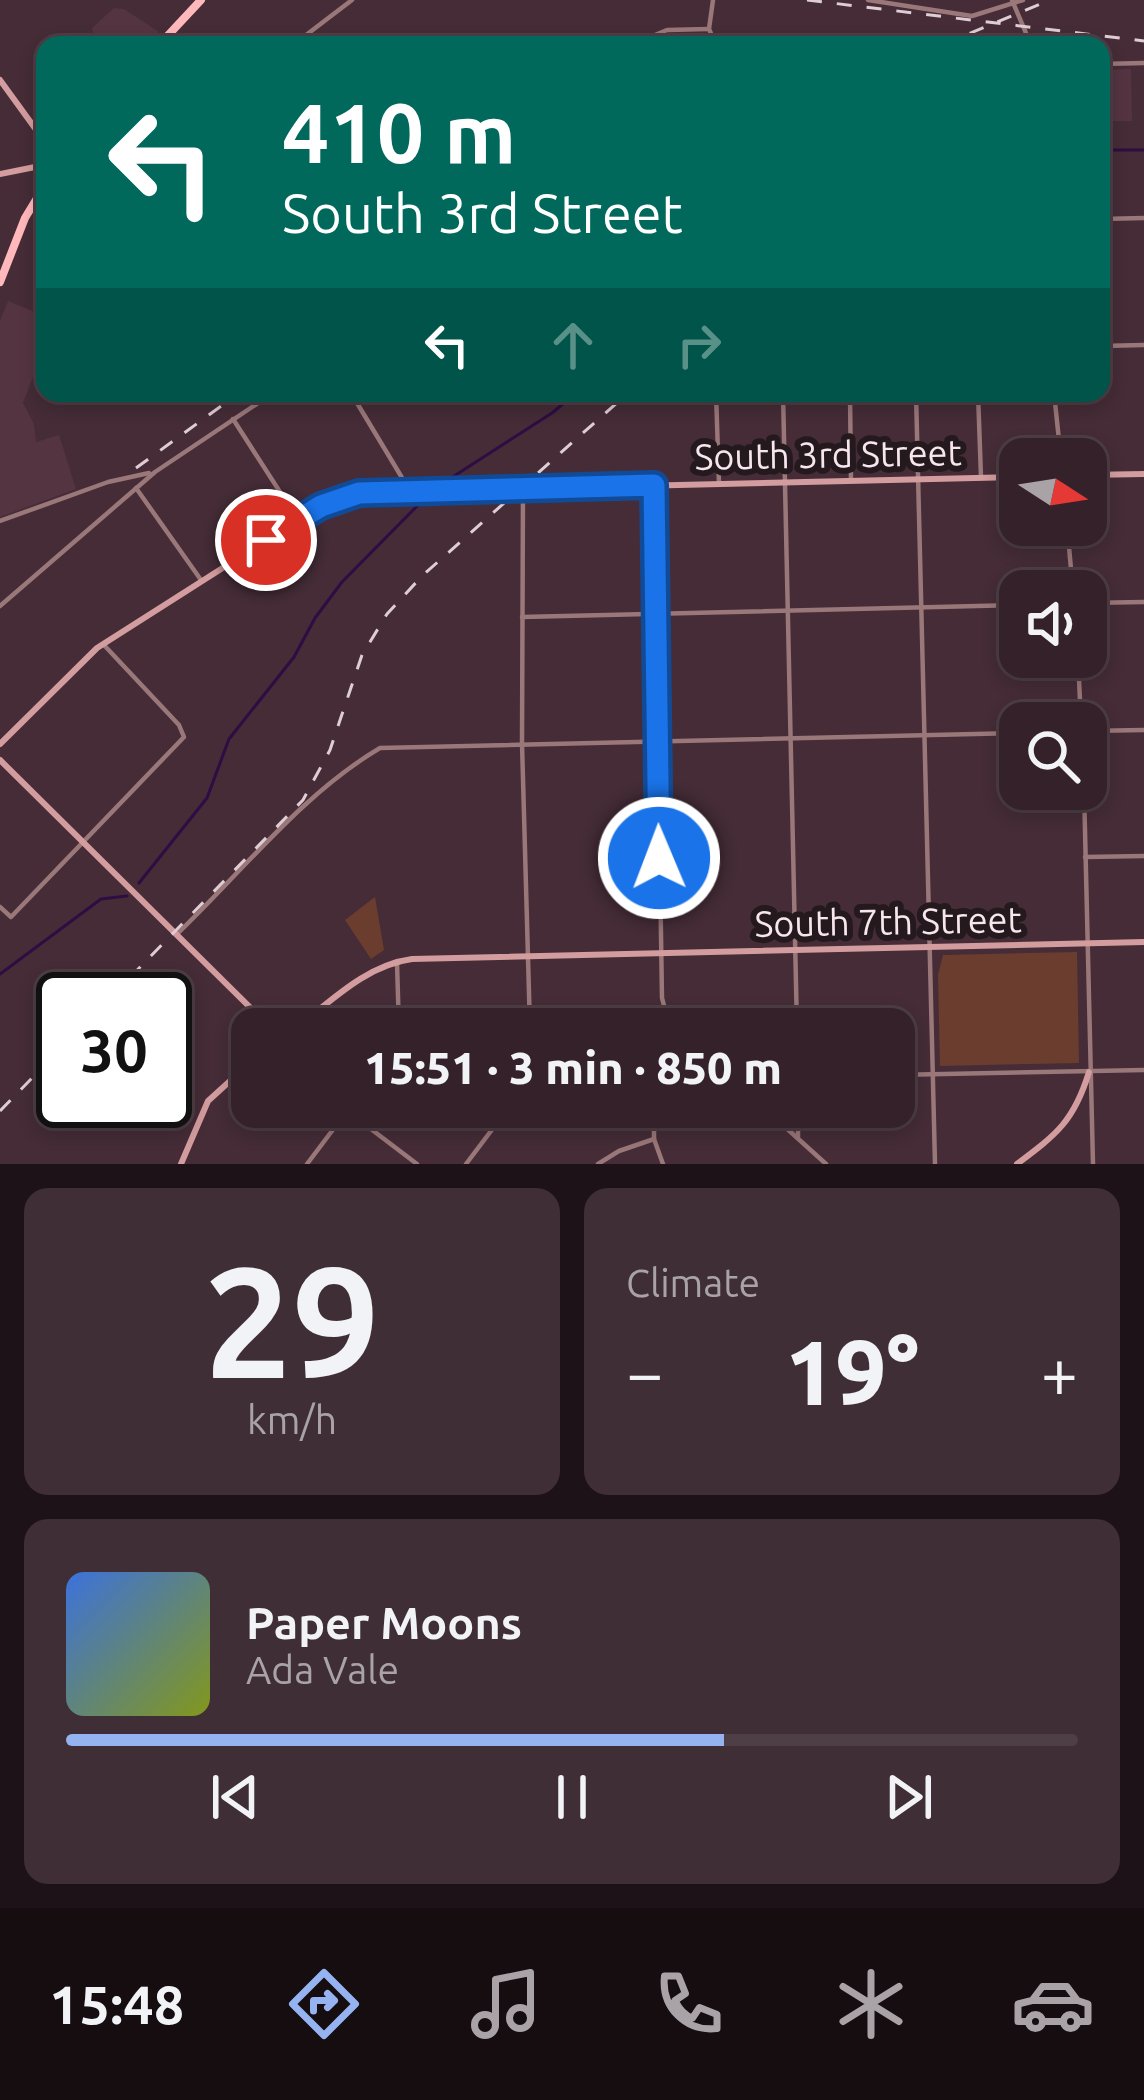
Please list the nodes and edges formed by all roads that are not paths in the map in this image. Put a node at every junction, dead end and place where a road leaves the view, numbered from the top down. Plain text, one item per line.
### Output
1 (201, 0) edge
2 (352, 0) edge
3 (713, 0) edge
4 (868, 0) edge
5 (918, 0) edge
6 (1023, 0) edge
7 (1013, 2) edge
8 (921, 8) junction
9 (709, 29) junction
10 (167, 36) edge
11 (305, 36) edge
12 (653, 36) edge
13 (712, 36) edge
14 (1027, 36) edge
15 (1144, 63) edge
16 (1110, 64) edge
17 (0, 80) edge
18 (36, 130) edge
19 (36, 167) edge
20 (0, 174) edge
21 (36, 200) edge
22 (1144, 218) edge
23 (1110, 219) edge
24 (0, 282) edge
25 (1144, 345) edge
26 (1110, 346) edge
27 (259, 402) edge
28 (356, 402) edge
29 (716, 402) edge
30 (783, 402) edge
31 (850, 402) edge
32 (916, 402) edge
33 (978, 402) edge
34 (1055, 402) edge
35 (232, 419) junction
36 (1058, 438) edge
37 (154, 472) junction
38 (1144, 474) edge
39 (1107, 475) edge
40 (981, 478) junction
41 (999, 478) edge
42 (918, 479) junction
43 (851, 481) junction
44 (785, 482) junction
45 (719, 484) junction
46 (654, 485) junction
47 (523, 487) junction
48 (136, 488) junction
49 (410, 491) junction
50 (298, 520) junction
51 (0, 521) edge
52 (202, 580) junction
53 (1144, 602) edge
54 (1107, 603) edge
55 (999, 605) edge
56 (0, 606) edge
57 (922, 606) junction
58 (788, 610) junction
59 (655, 613) junction
60 (522, 617) junction
61 (103, 644) junction
62 (1107, 730) edge
63 (1144, 730) edge
64 (999, 733) edge
65 (924, 735) junction
66 (790, 738) junction
67 (659, 741) junction
68 (522, 743) junction
69 (0, 744) edge
70 (0, 760) edge
71 (1084, 810) edge
72 (84, 842) junction
73 (1144, 856) edge
74 (1085, 857) junction
75 (0, 907) edge
76 (177, 934) junction
77 (1144, 942) edge
78 (1087, 944) junction
79 (929, 947) junction
80 (795, 951) junction
81 (661, 954) junction
82 (528, 957) junction
83 (397, 961) junction
84 (251, 1008) edge
85 (323, 1008) edge
86 (398, 1008) edge
87 (529, 1008) edge
88 (664, 1008) edge
89 (796, 1008) edge
90 (1144, 1070) edge
91 (1089, 1072) junction
92 (915, 1074) edge
93 (931, 1074) junction
94 (231, 1080) edge
95 (333, 1128) edge
96 (371, 1128) edge
97 (493, 1128) edge
98 (654, 1128) edge
99 (787, 1128) edge
100 (798, 1128) edge
101 (798, 1138) junction
102 (654, 1139) junction
103 (181, 1164) edge
104 (307, 1164) edge
105 (417, 1164) edge
106 (466, 1164) edge
107 (598, 1164) edge
108 (663, 1164) edge
109 (826, 1164) edge
110 (934, 1164) edge
111 (1017, 1164) edge
112 (1093, 1164) edge

1 - 10 main road
2 - 11 street
3 - 9 street
4 - 8 street
5 - 8 street
6 - 7 street
7 - 8 street
7 - 14 street
9 - 12 street
9 - 13 street
15 - 16 street
17 - 18 street
19 - 20 street
21 - 24 main road
22 - 23 street
25 - 26 street
27 - 35 street
28 - 49 street
29 - 45 street
30 - 44 street
31 - 43 street
32 - 42 street
33 - 40 street
34 - 36 street
35 - 37 street
35 - 50 street
37 - 48 street
37 - 51 street
38 - 39 street
40 - 41 street, South 3rd Street
40 - 42 street, South 3rd Street
42 - 43 street, South 3rd Street
42 - 57 street
43 - 44 street, South 3rd Street
44 - 45 street, South 3rd Street
44 - 58 street
45 - 46 street, South 3rd Street
46 - 47 street, South 3rd Street
46 - 59 street
47 - 49 street, South 3rd Street
47 - 60 street
48 - 52 street
48 - 56 street
49 - 50 street, South 3rd Street
50 - 52 street, South 3rd Street
52 - 61 street, South 3rd Street
53 - 54 street
55 - 57 street
57 - 58 street
57 - 65 street
58 - 59 street
58 - 66 street
59 - 60 street
59 - 67 street
60 - 68 street
61 - 69 street, South 3rd Street
61 - 72 street
62 - 63 street
64 - 65 street
65 - 66 street
65 - 79 street
66 - 67 street
66 - 80 street
67 - 68 street
67 - 81 street
68 - 76 street
68 - 82 street
70 - 72 street
71 - 74 street
72 - 75 street
72 - 76 street
73 - 74 street
74 - 78 street
76 - 84 street
77 - 78 street, South 7th Street
78 - 79 street, South 7th Street
78 - 91 street
79 - 80 street, South 7th Street
79 - 93 street
80 - 81 street, South 7th Street
80 - 89 street
81 - 82 street, South 7th Street
81 - 88 street
82 - 83 street, South 7th Street
82 - 87 street
83 - 85 street, South 7th Street
83 - 86 street
90 - 91 street
91 - 93 street
91 - 111 street
91 - 112 street
92 - 93 street
93 - 110 street
94 - 103 street
95 - 104 street
96 - 105 street
97 - 106 street
98 - 102 street
99 - 101 street
100 - 101 street
101 - 109 street
102 - 107 street
102 - 108 street

